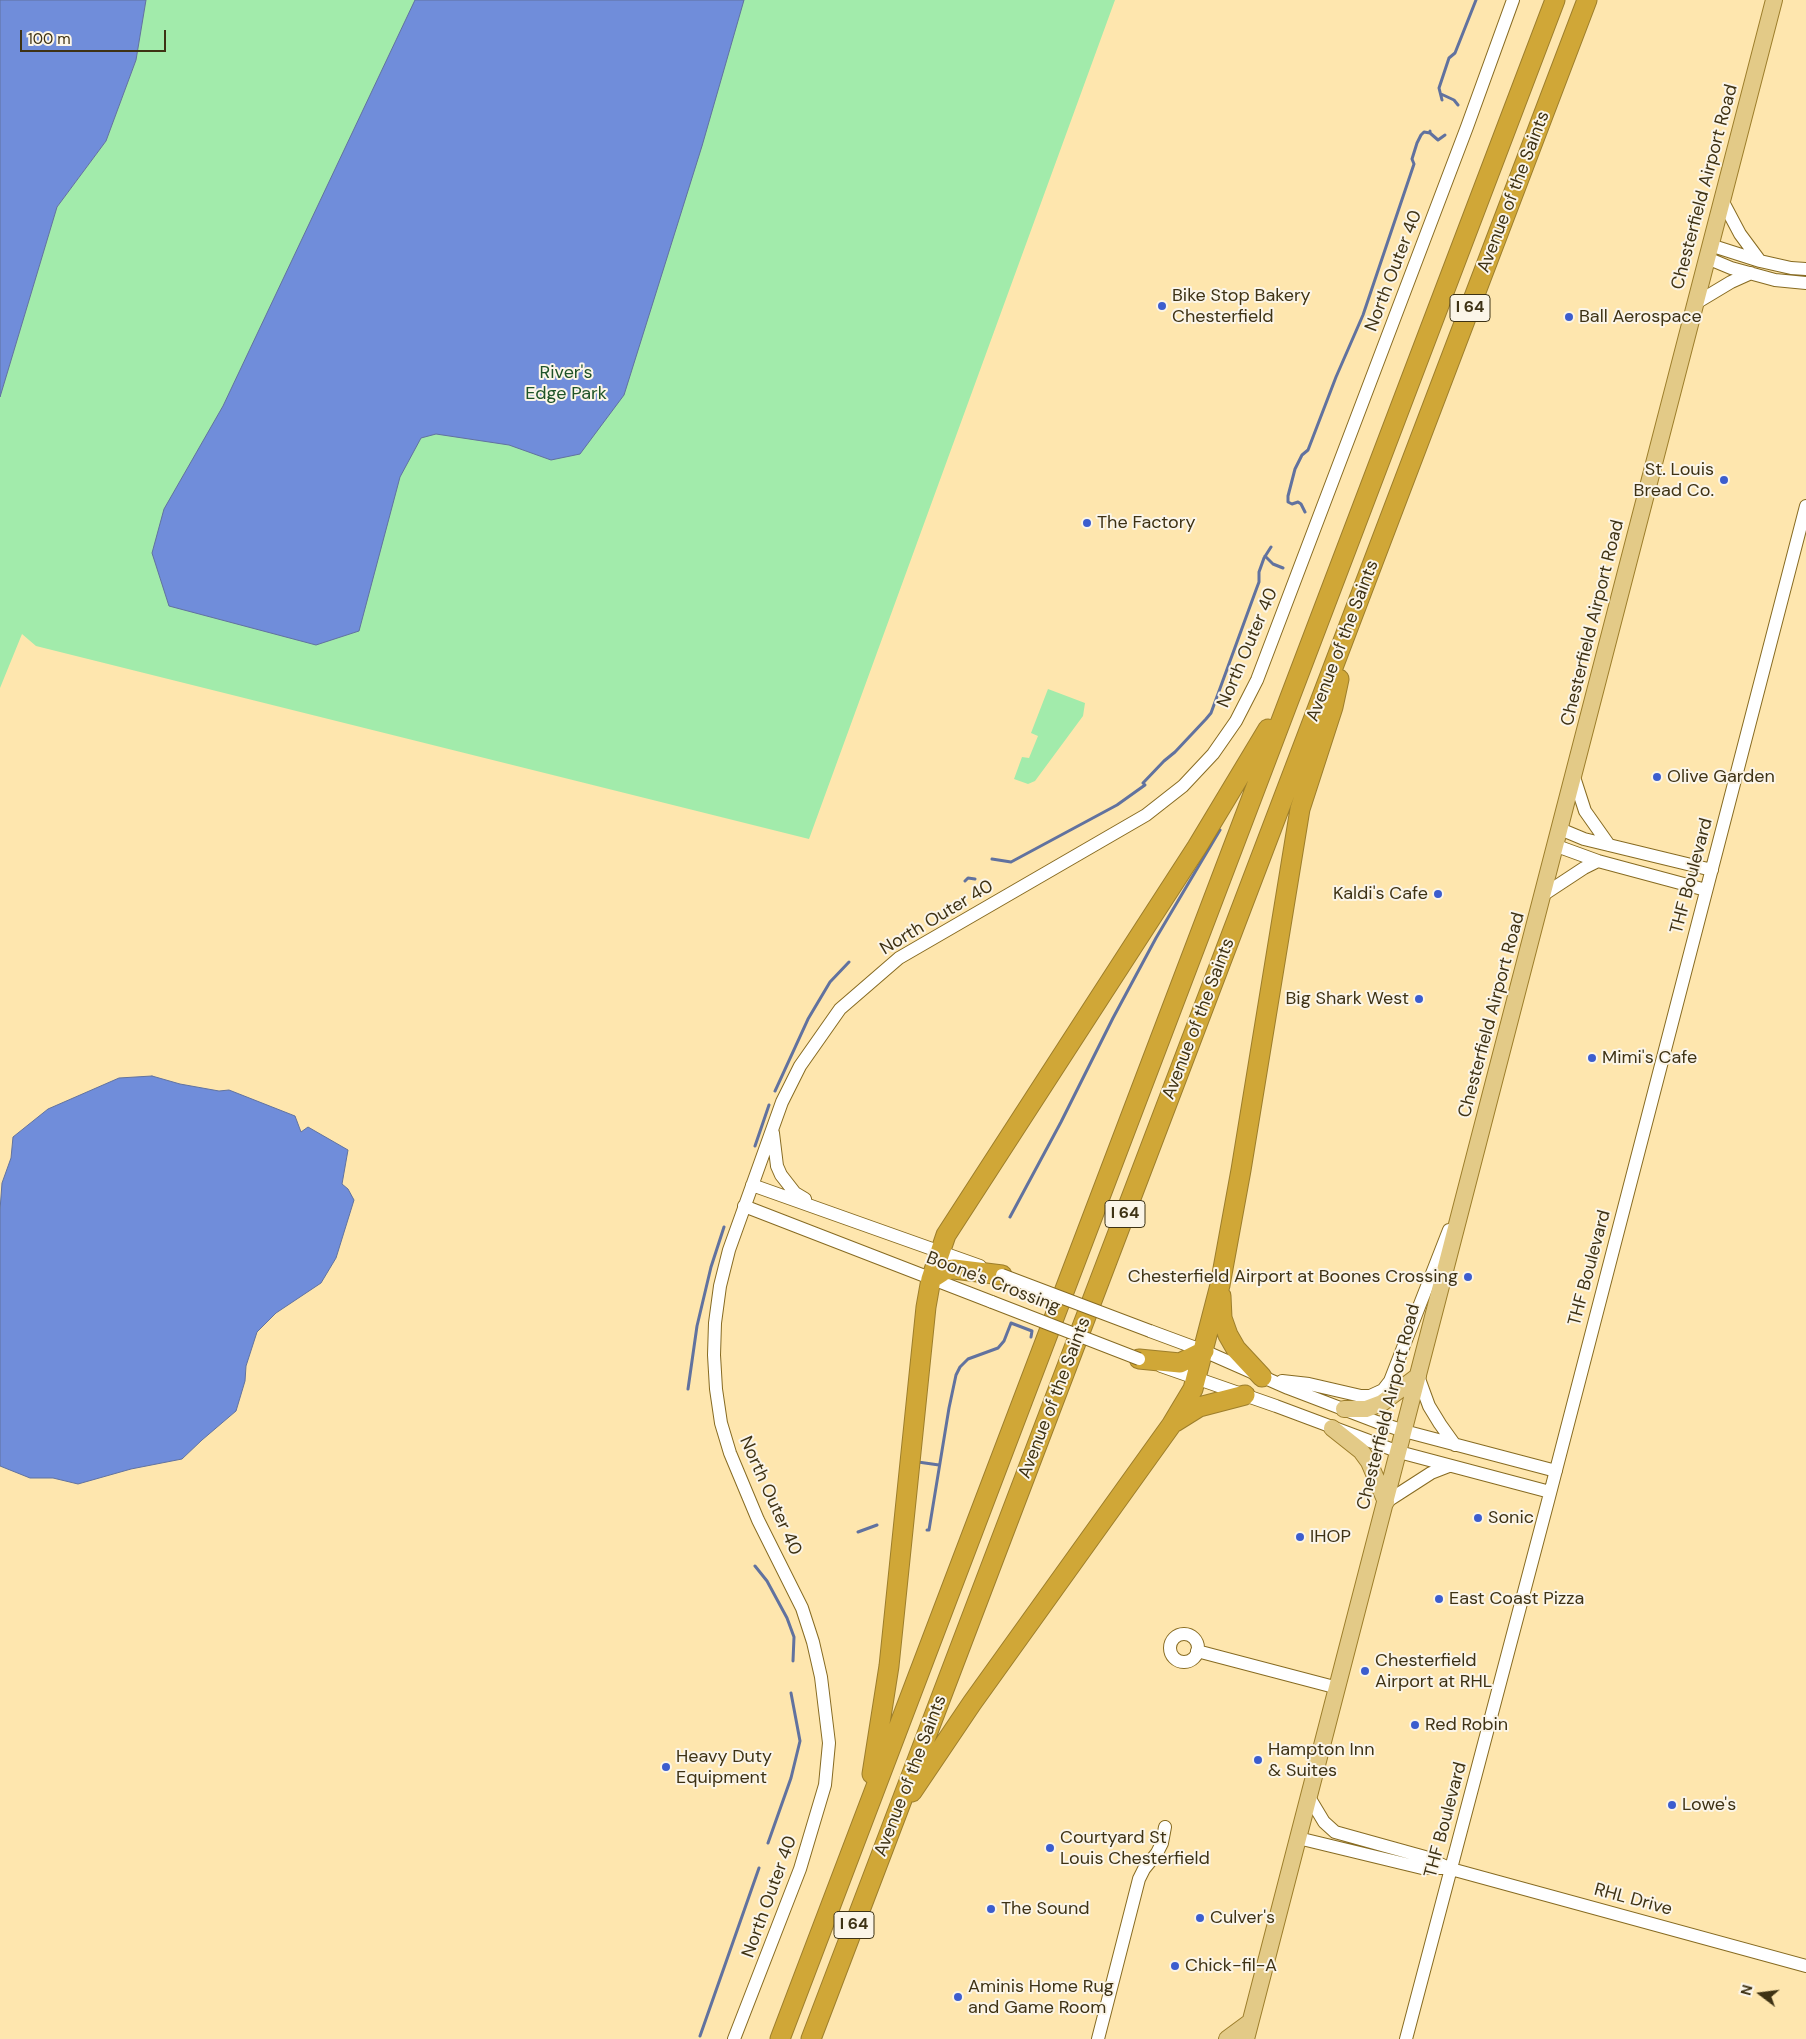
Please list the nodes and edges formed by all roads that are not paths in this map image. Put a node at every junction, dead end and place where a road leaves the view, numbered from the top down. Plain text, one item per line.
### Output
1 (1513, 0) edge
2 (1555, 0) edge
3 (1587, 0) edge
4 (1774, 0) edge
5 (1722, 200) junction
6 (1709, 251) junction
7 (1760, 261) junction
8 (1806, 269) edge
9 (1751, 274) junction
10 (1806, 283) edge
11 (1696, 303) junction
12 (1806, 506) edge
13 (1352, 616) junction
14 (1293, 690) junction
15 (1574, 777) junction
16 (1560, 829) junction
17 (1555, 845) junction
18 (1609, 845) junction
19 (1598, 861) junction
20 (1712, 870) junction
21 (1706, 890) junction
22 (1543, 895) junction
23 (773, 1129) junction
24 (752, 1185) junction
25 (1465, 1188) junction
26 (744, 1206) junction
27 (820, 1208) junction
28 (940, 1252) junction
29 (1002, 1275) junction
30 (932, 1279) junction
31 (1220, 1285) junction
32 (1204, 1351) junction
33 (1140, 1358) junction
34 (1418, 1376) junction
35 (1265, 1378) junction
36 (1196, 1379) junction
37 (1244, 1395) junction
38 (1344, 1409) junction
39 (1172, 1424) junction
40 (1332, 1428) junction
41 (1404, 1431) junction
42 (1455, 1445) junction
43 (1399, 1452) junction
44 (1449, 1466) junction
45 (1556, 1471) junction
46 (1550, 1492) junction
47 (1386, 1502) junction
48 (1197, 1651) dead end
49 (1338, 1688) junction
50 (1309, 1798) junction
51 (898, 1811) junction
52 (865, 1816) junction
53 (1165, 1827) dead end
54 (1298, 1838) junction
55 (1451, 1868) junction
56 (1806, 1966) edge
57 (1250, 2022) junction
58 (734, 2039) edge
59 (780, 2039) edge
60 (811, 2039) edge
61 (1098, 2039) edge
62 (1228, 2039) edge
63 (1246, 2039) edge
64 (1255, 2039) edge
65 (1406, 2039) edge

1 - 23 street, North Outer 40
2 - 14 highway, Avenue of the Saints / I 64
3 - 13 highway, Avenue of the Saints / I 64
4 - 5 main road, Chesterfield Airport Road
5 - 6 main road, Chesterfield Airport Road
5 - 7 street
6 - 7 street
6 - 9 street
6 - 11 main road, Chesterfield Airport Road
7 - 8 street
9 - 10 street
9 - 11 street
11 - 15 main road, Chesterfield Airport Road
12 - 20 street, THF Boulevard
13 - 31 highway
13 - 51 highway, Avenue of the Saints / I 64
14 - 28 highway
14 - 52 highway, Avenue of the Saints / I 64
15 - 16 main road, Chesterfield Airport Road
15 - 18 street
16 - 17 main road, Chesterfield Airport Road
16 - 18 street
17 - 19 street
17 - 22 main road, Chesterfield Airport Road
18 - 20 street
19 - 21 street
19 - 22 street
20 - 21 street, THF Boulevard
21 - 45 street, THF Boulevard
22 - 25 main road, Chesterfield Airport Road
23 - 24 street, North Outer 40
23 - 27 street
24 - 26 street, North Outer 40
24 - 27 street, Boone's Crossing
25 - 34 main road, Chesterfield Airport Road
25 - 35 street
26 - 30 street, Boone's Crossing
26 - 58 street, North Outer 40
27 - 28 street, Boone's Crossing
28 - 29 street, Boone's Crossing
28 - 30 highway
29 - 30 highway
29 - 32 street, Boone's Crossing, bridge
30 - 33 street, Boone's Crossing, bridge
30 - 52 highway
31 - 32 highway
31 - 35 highway
32 - 33 highway
32 - 35 street, Boone's Crossing
32 - 36 highway
33 - 36 street, Boone's Crossing
34 - 38 main road
34 - 41 main road, Chesterfield Airport Road
34 - 42 street
35 - 38 street, Boone's Crossing
36 - 37 street, Boone's Crossing
36 - 39 highway
37 - 39 highway
37 - 40 street, Boone's Crossing
38 - 41 street, Boone's Crossing
39 - 51 highway
40 - 43 street, Boone's Crossing
40 - 47 main road
41 - 42 street, Boone's Crossing
41 - 43 main road, Chesterfield Airport Road
42 - 45 street, Boone's Crossing
43 - 44 street, Boone's Crossing
43 - 47 main road, Chesterfield Airport Road
44 - 46 street, Boone's Crossing
44 - 47 street
45 - 46 street, THF Boulevard
46 - 55 street, THF Boulevard
47 - 49 main road, Chesterfield Airport Road
48 - 49 street
49 - 50 main road, Chesterfield Airport Road
50 - 54 main road, Chesterfield Airport Road
50 - 55 street, RHL Drive
51 - 60 highway, Avenue of the Saints / I 64
52 - 59 highway, Avenue of the Saints / I 64
53 - 61 street
54 - 55 street, RHL Drive
54 - 57 main road, Chesterfield Airport Road
55 - 56 street, RHL Drive
55 - 65 street, THF Boulevard
57 - 62 main road
57 - 63 main road, Chesterfield Airport Road
57 - 64 main road

